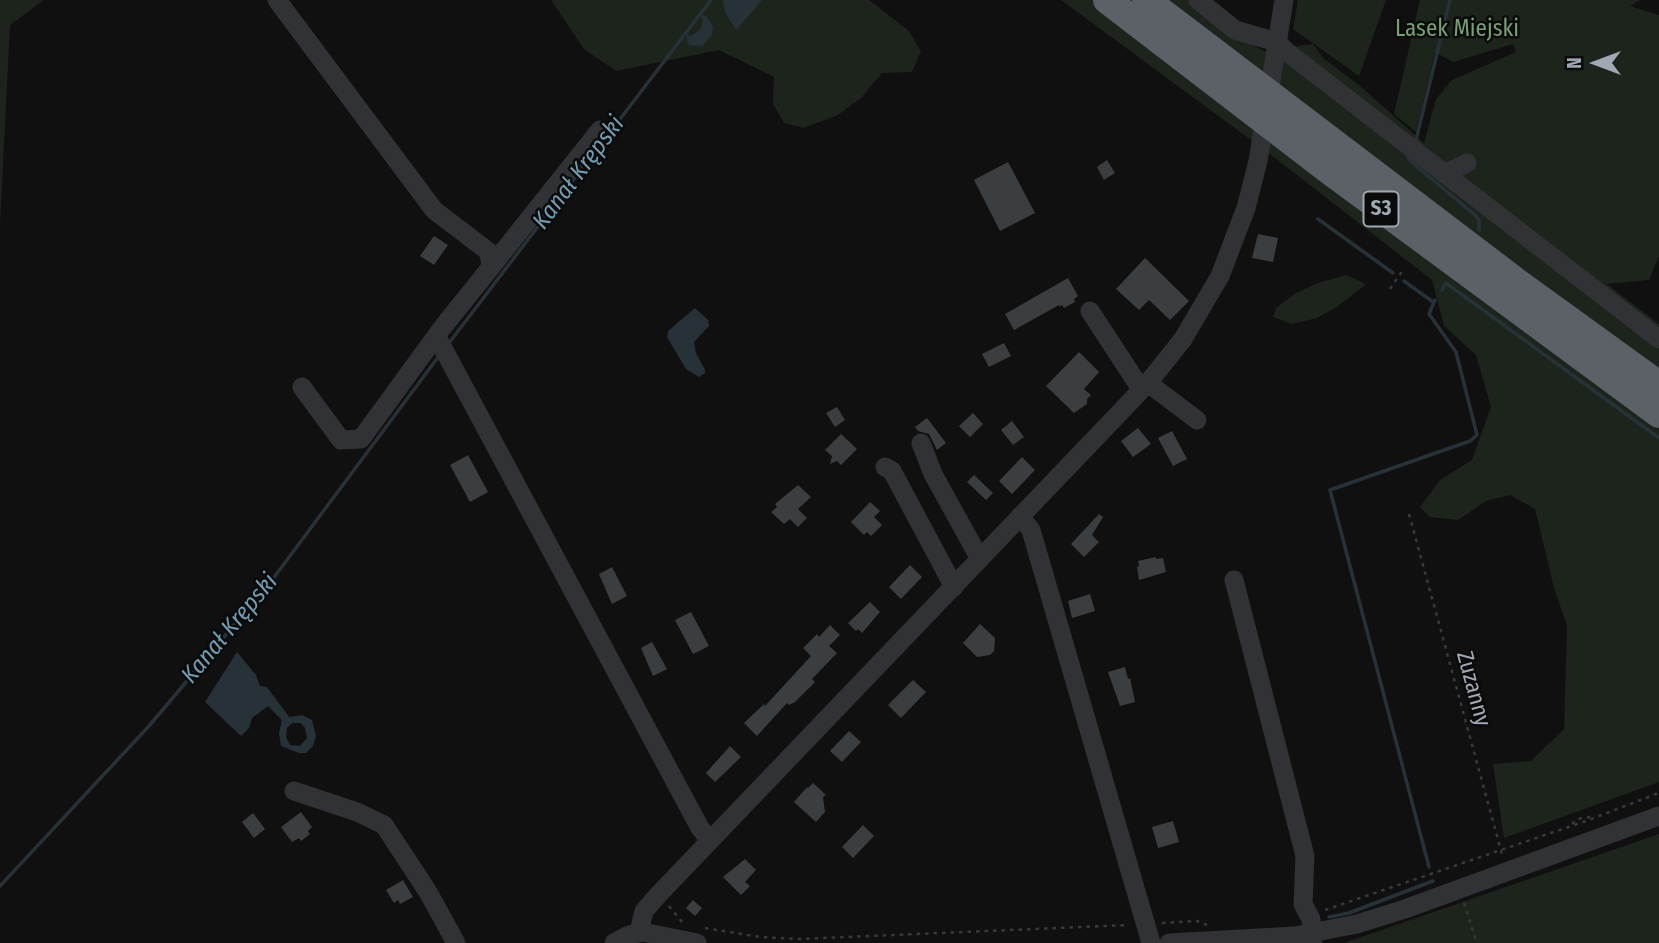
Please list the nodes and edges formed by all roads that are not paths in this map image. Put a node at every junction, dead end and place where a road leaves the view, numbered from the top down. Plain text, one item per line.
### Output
1 (277, 0) edge
2 (1107, 0) edge
3 (1146, 0) edge
4 (1198, 0) edge
5 (1284, 0) edge
6 (1277, 42) junction
7 (1268, 108) junction
8 (600, 130) dead end
9 (1467, 163) dead end
10 (1446, 173) junction
11 (491, 267) junction
12 (1090, 311) dead end
13 (437, 337) junction
14 (1659, 339) edge
15 (1659, 384) edge
16 (1144, 386) junction
17 (302, 387) dead end
18 (1659, 414) edge
19 (1198, 420) dead end
20 (921, 443) dead end
21 (884, 467) dead end
22 (1020, 516) junction
23 (980, 559) junction
24 (1234, 580) dead end
25 (954, 587) junction
26 (294, 791) dead end
27 (1659, 816) edge
28 (710, 840) junction
29 (639, 932) junction
30 (1313, 932) edge
31 (698, 935) edge
32 (456, 943) edge
33 (614, 943) edge
34 (1151, 943) edge
35 (1169, 943) edge

1 - 11 street
2 - 7 highway, S3
3 - 7 highway, S3
4 - 6 street
5 - 6 street
6 - 7 street
6 - 10 street
7 - 15 highway, S3
7 - 16 street
7 - 18 highway, S3
8 - 11 street
9 - 10 street
10 - 14 street
11 - 13 street
12 - 16 street
13 - 17 street
13 - 28 street
16 - 19 street
16 - 22 street
20 - 23 street
21 - 25 street
22 - 23 street
22 - 34 street
23 - 25 street
24 - 30 street
25 - 28 street
26 - 32 street
27 - 30 street
28 - 29 street
29 - 31 street
29 - 33 street
30 - 35 street

